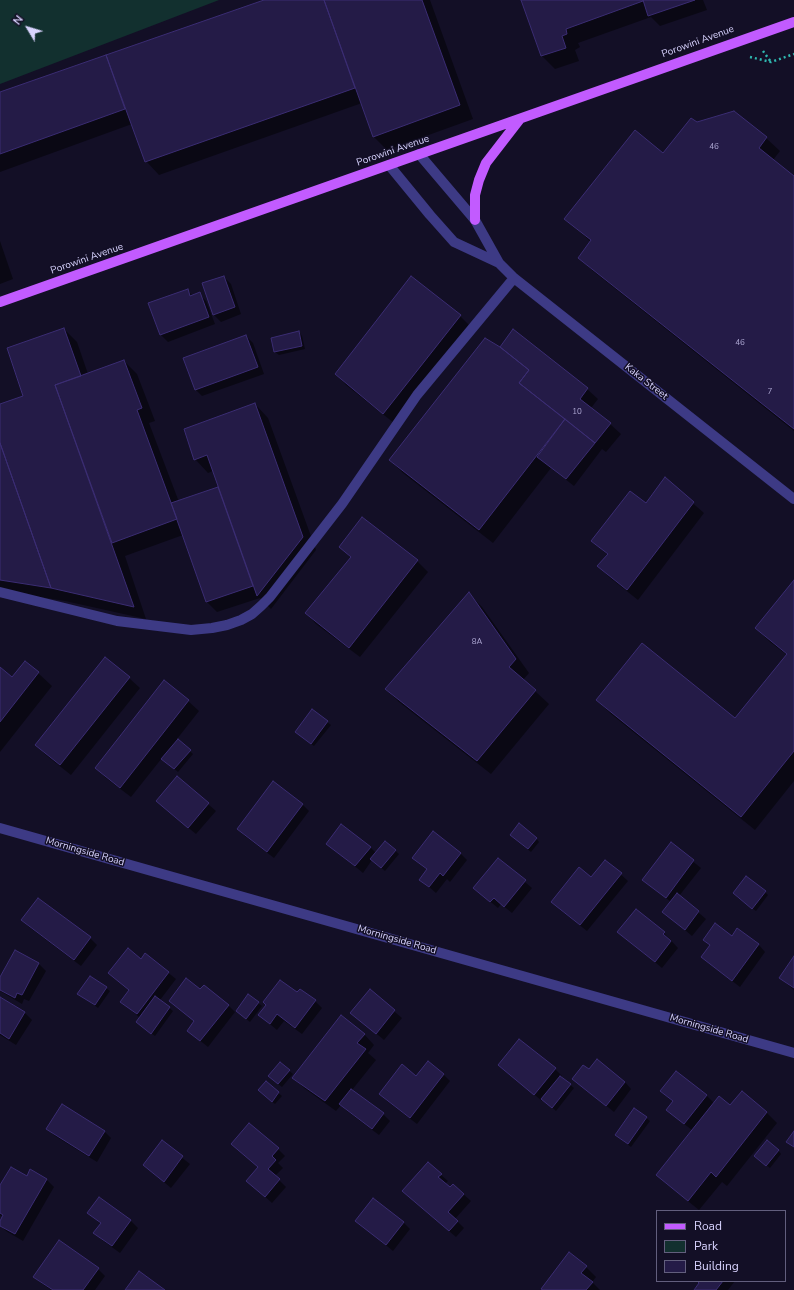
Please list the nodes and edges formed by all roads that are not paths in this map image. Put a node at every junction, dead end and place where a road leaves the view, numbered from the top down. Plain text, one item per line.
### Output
1 (794, 22) edge
2 (520, 119) junction
3 (419, 154) junction
4 (389, 165) junction
5 (475, 220) junction
6 (499, 263) junction
7 (514, 278) junction
8 (0, 302) edge
9 (794, 499) edge
10 (0, 592) edge
11 (0, 828) edge
12 (794, 1053) edge

1 - 2 main road, Porowini Avenue
2 - 3 main road, Porowini Avenue
2 - 5 main road
3 - 4 main road, Porowini Avenue
3 - 5 street, Kaka Street
4 - 6 street, Kaka Street
4 - 8 main road, Porowini Avenue
5 - 6 street, Kaka Street
6 - 7 street, Kaka Street
7 - 9 street, Kaka Street
7 - 10 street
11 - 12 street, Morningside Road

